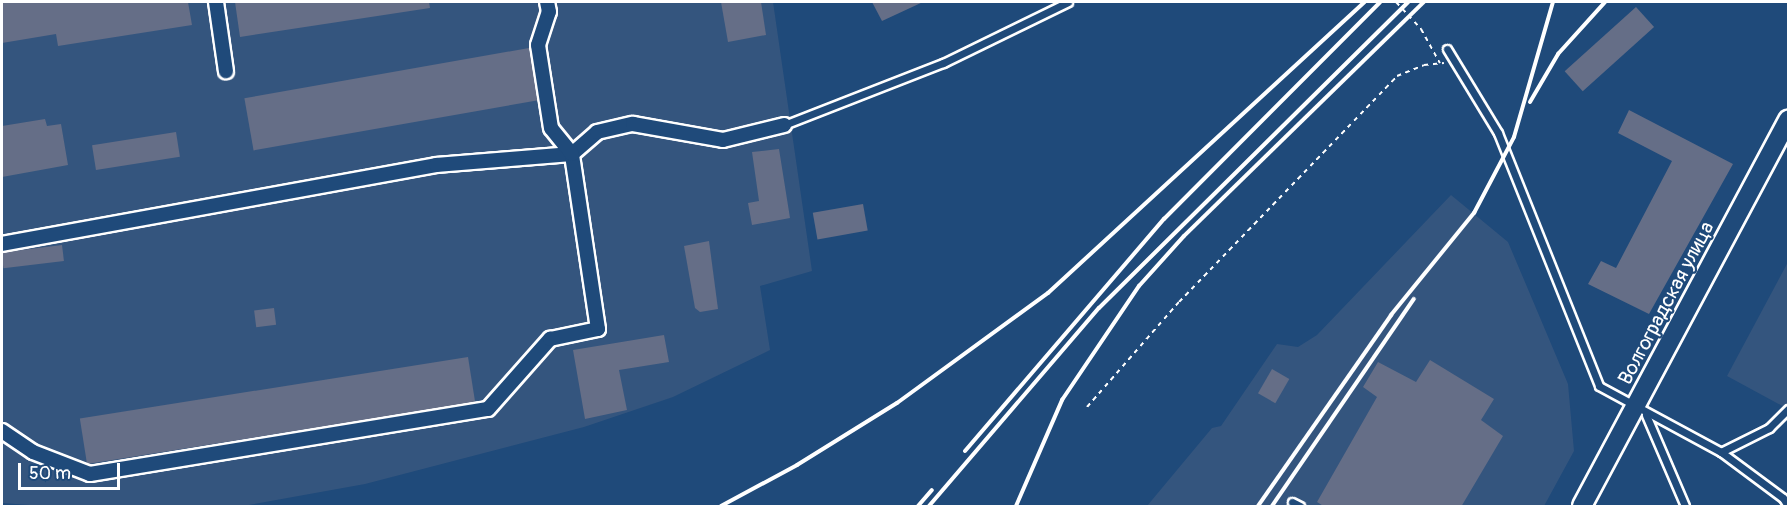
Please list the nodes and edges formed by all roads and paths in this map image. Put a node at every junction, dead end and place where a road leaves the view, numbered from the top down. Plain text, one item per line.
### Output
1 (216, 2) edge
2 (547, 2) edge
3 (1068, 2) edge
4 (1396, 2) edge
5 (1447, 48) dead end
6 (1458, 62) junction
7 (1440, 63) junction
8 (226, 71) dead end
9 (1788, 120) edge
10 (784, 124) joint
11 (572, 154) junction
12 (2, 244) edge
13 (1087, 407) dead end
14 (1788, 409) edge
15 (1641, 412) junction
16 (2, 431) edge
17 (1721, 452) junction
18 (1292, 502) dead end
19 (1300, 507) edge
20 (1582, 507) edge
21 (1685, 507) edge
22 (1788, 507) edge

1 - 8 street
2 - 11 street
3 - 10 lane
4 - 7 path
5 - 6 lane
6 - 7 path
6 - 15 lane
7 - 13 path
9 - 15 main road, Волгоградская улица
10 - 11 street
11 - 12 street
11 - 16 street
14 - 17 lane
15 - 17 lane
15 - 20 main road, Волгоградская улица
15 - 21 lane
17 - 22 lane
18 - 19 lane

